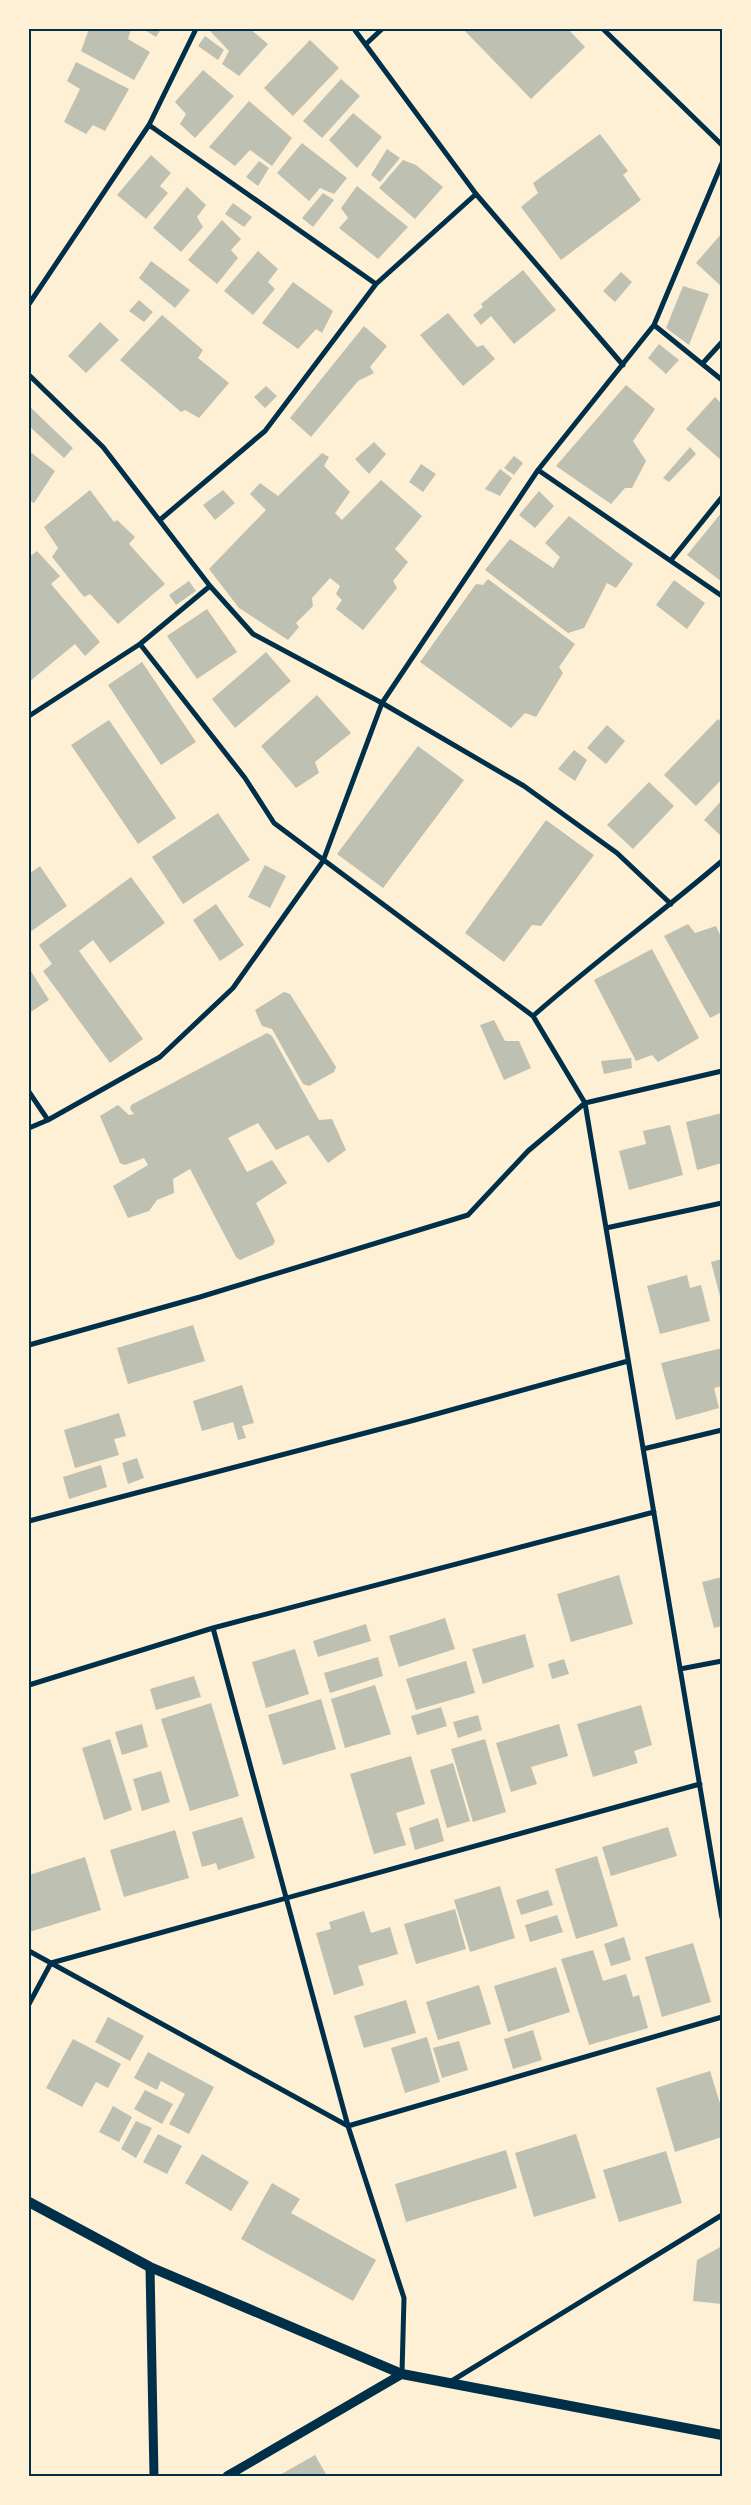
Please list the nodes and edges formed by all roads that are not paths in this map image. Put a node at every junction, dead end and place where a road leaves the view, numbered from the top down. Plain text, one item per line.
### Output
1 (196, 29) edge
2 (354, 29) edge
3 (382, 29) edge
4 (603, 29) edge
5 (366, 44) junction
6 (149, 125) junction
7 (722, 146) edge
8 (722, 163) edge
9 (476, 194) junction
10 (376, 284) junction
11 (29, 304) edge
12 (654, 325) junction
13 (722, 342) edge
14 (702, 364) junction
15 (623, 366) junction
16 (29, 375) edge
17 (722, 380) edge
18 (538, 470) junction
19 (722, 497) edge
20 (161, 519) junction
21 (672, 559) junction
22 (210, 586) junction
23 (722, 596) edge
24 (140, 644) junction
25 (382, 703) junction
26 (29, 716) edge
27 (323, 861) junction
28 (722, 861) edge
29 (671, 904) junction
30 (533, 1016) junction
31 (722, 1071) edge
32 (29, 1092) edge
33 (585, 1103) junction
34 (48, 1120) junction
35 (29, 1128) edge
36 (722, 1203) edge
37 (606, 1228) junction
38 (29, 1345) edge
39 (628, 1361) junction
40 (722, 1430) edge
41 (643, 1449) junction
42 (654, 1512) junction
43 (29, 1521) edge
44 (213, 1628) junction
45 (722, 1661) edge
46 (680, 1669) junction
47 (29, 1685) edge
48 (700, 1784) junction
49 (719, 1883) edge
50 (286, 1900) junction
51 (722, 1918) edge
52 (29, 1951) edge
53 (51, 1963) junction
54 (29, 2004) edge
55 (722, 2017) edge
56 (348, 2126) junction
57 (29, 2202) edge
58 (722, 2215) edge
59 (150, 2267) junction
60 (402, 2374) junction
61 (449, 2382) junction
62 (722, 2435) edge
63 (154, 2476) edge
64 (227, 2476) edge

1 - 6 street
2 - 5 street
3 - 5 street
4 - 7 street
5 - 9 street
6 - 10 street
6 - 11 street
8 - 12 street
9 - 10 street
9 - 15 street
10 - 20 street
12 - 14 street
12 - 15 street
13 - 14 street
14 - 17 street
15 - 18 street
16 - 20 street
18 - 21 street
18 - 25 street
19 - 21 street
20 - 22 street
21 - 23 street
22 - 24 street
22 - 25 street
24 - 26 street
24 - 27 street
25 - 27 street
25 - 29 street
27 - 30 street
27 - 34 street
28 - 29 street
29 - 30 street
30 - 33 street
31 - 33 street
32 - 34 street
33 - 37 street
33 - 38 street
34 - 35 street
36 - 37 street
37 - 39 street
39 - 41 street
39 - 43 street
40 - 41 street
41 - 42 street
42 - 44 street
42 - 46 street
44 - 47 street
44 - 50 street
45 - 46 street
46 - 48 street
48 - 49 street
48 - 50 street
49 - 51 street
50 - 53 street
50 - 56 street
52 - 53 street
53 - 54 street
53 - 56 street
55 - 56 street
56 - 60 street
57 - 59 main road
58 - 61 street
59 - 60 main road
59 - 63 street
60 - 61 main road
60 - 64 street
61 - 62 main road

